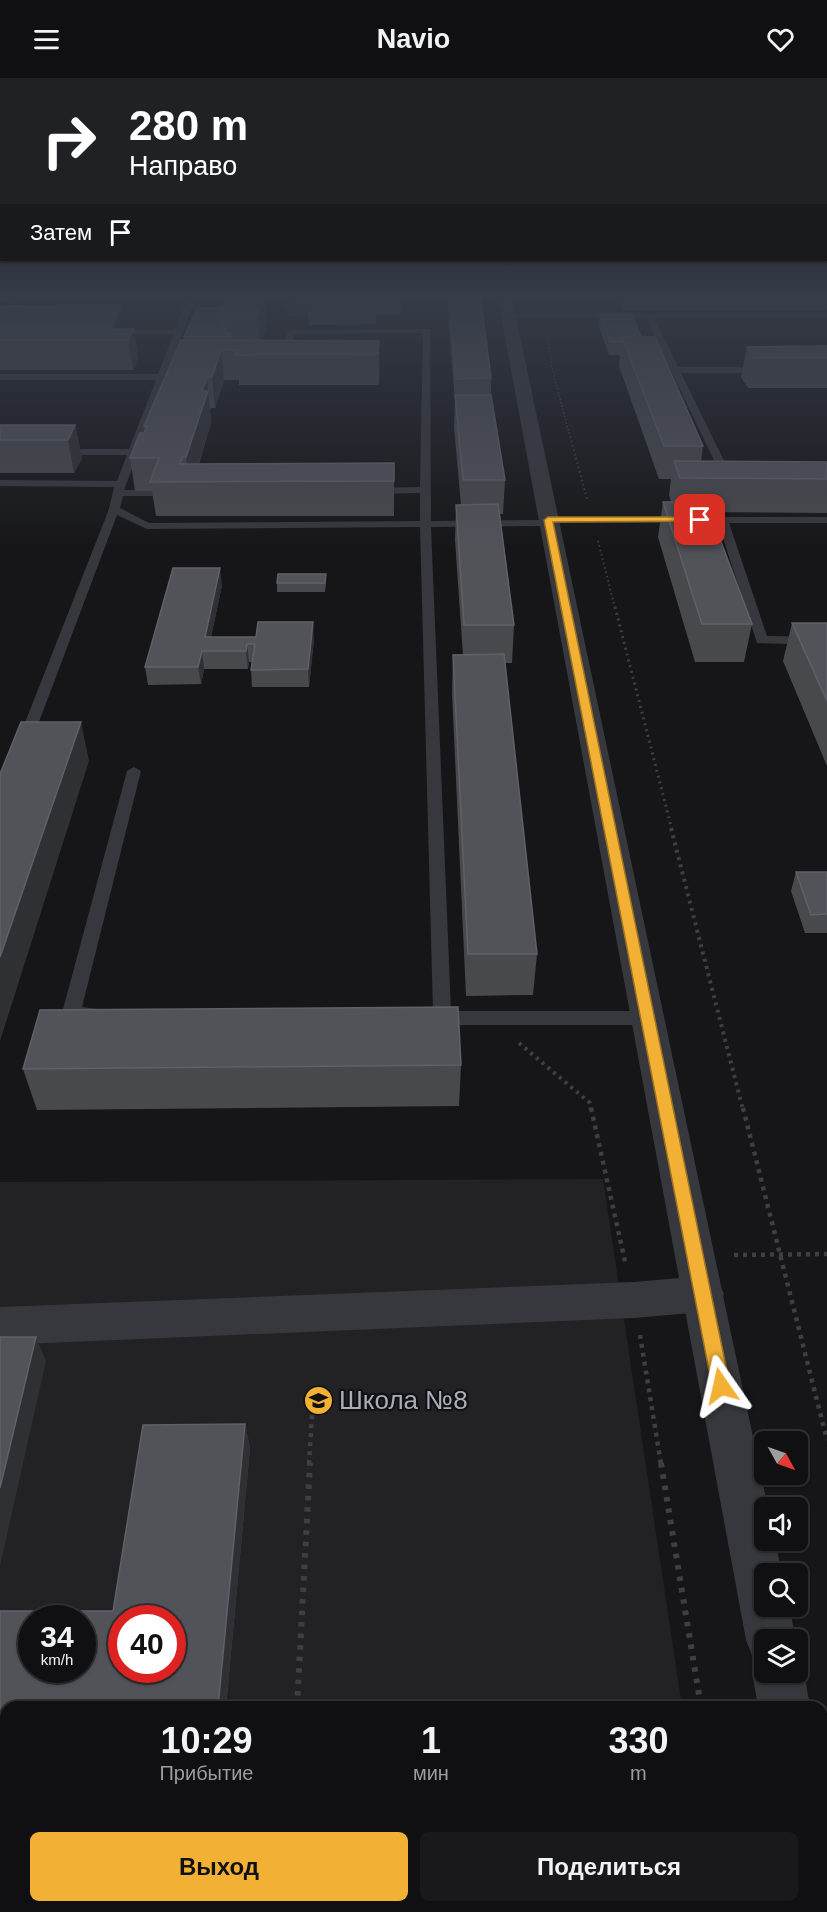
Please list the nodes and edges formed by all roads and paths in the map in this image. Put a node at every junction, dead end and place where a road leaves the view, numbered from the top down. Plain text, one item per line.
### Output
1 (162, 380) edge
2 (426, 380) edge
3 (521, 380) edge
4 (555, 380) edge
5 (680, 380) edge
6 (45, 452) edge
7 (134, 452) junction
8 (727, 477) edge
9 (0, 483) edge
10 (120, 488) junction
11 (425, 490) junction
12 (354, 491) edge
13 (189, 493) edge
14 (114, 509) junction
15 (592, 520) junction
16 (722, 520) junction
17 (827, 520) edge
18 (548, 521) junction
19 (425, 524) junction
20 (827, 641) edge
21 (21, 750) edge
22 (134, 771) dead end
23 (107, 1014) edge
24 (418, 1017) edge
25 (442, 1018) junction
26 (489, 1018) junction
27 (648, 1018) junction
28 (703, 1294) junction
29 (634, 1300) junction
30 (0, 1326) edge
31 (312, 1415) dead end
32 (827, 1440) edge
33 (769, 1629) edge
34 (780, 1683) edge
35 (297, 1701) edge
36 (700, 1701) edge
37 (783, 1701) edge

1 - 7 lane
2 - 11 lane
3 - 18 street
4 - 15 path
5 - 8 lane
6 - 7 lane
7 - 10 lane
9 - 10 lane
10 - 13 lane
10 - 14 lane
11 - 12 lane
11 - 19 lane
14 - 19 lane
14 - 21 lane
15 - 16 lane
15 - 18 lane
15 - 32 path
16 - 17 lane
16 - 20 lane
18 - 19 lane
18 - 27 street
19 - 25 lane
22 - 23 lane
24 - 25 lane
25 - 26 lane
26 - 27 lane
26 - 29 path
27 - 28 street
28 - 29 street
28 - 33 street
29 - 30 street
29 - 36 path
31 - 35 path
34 - 37 street

